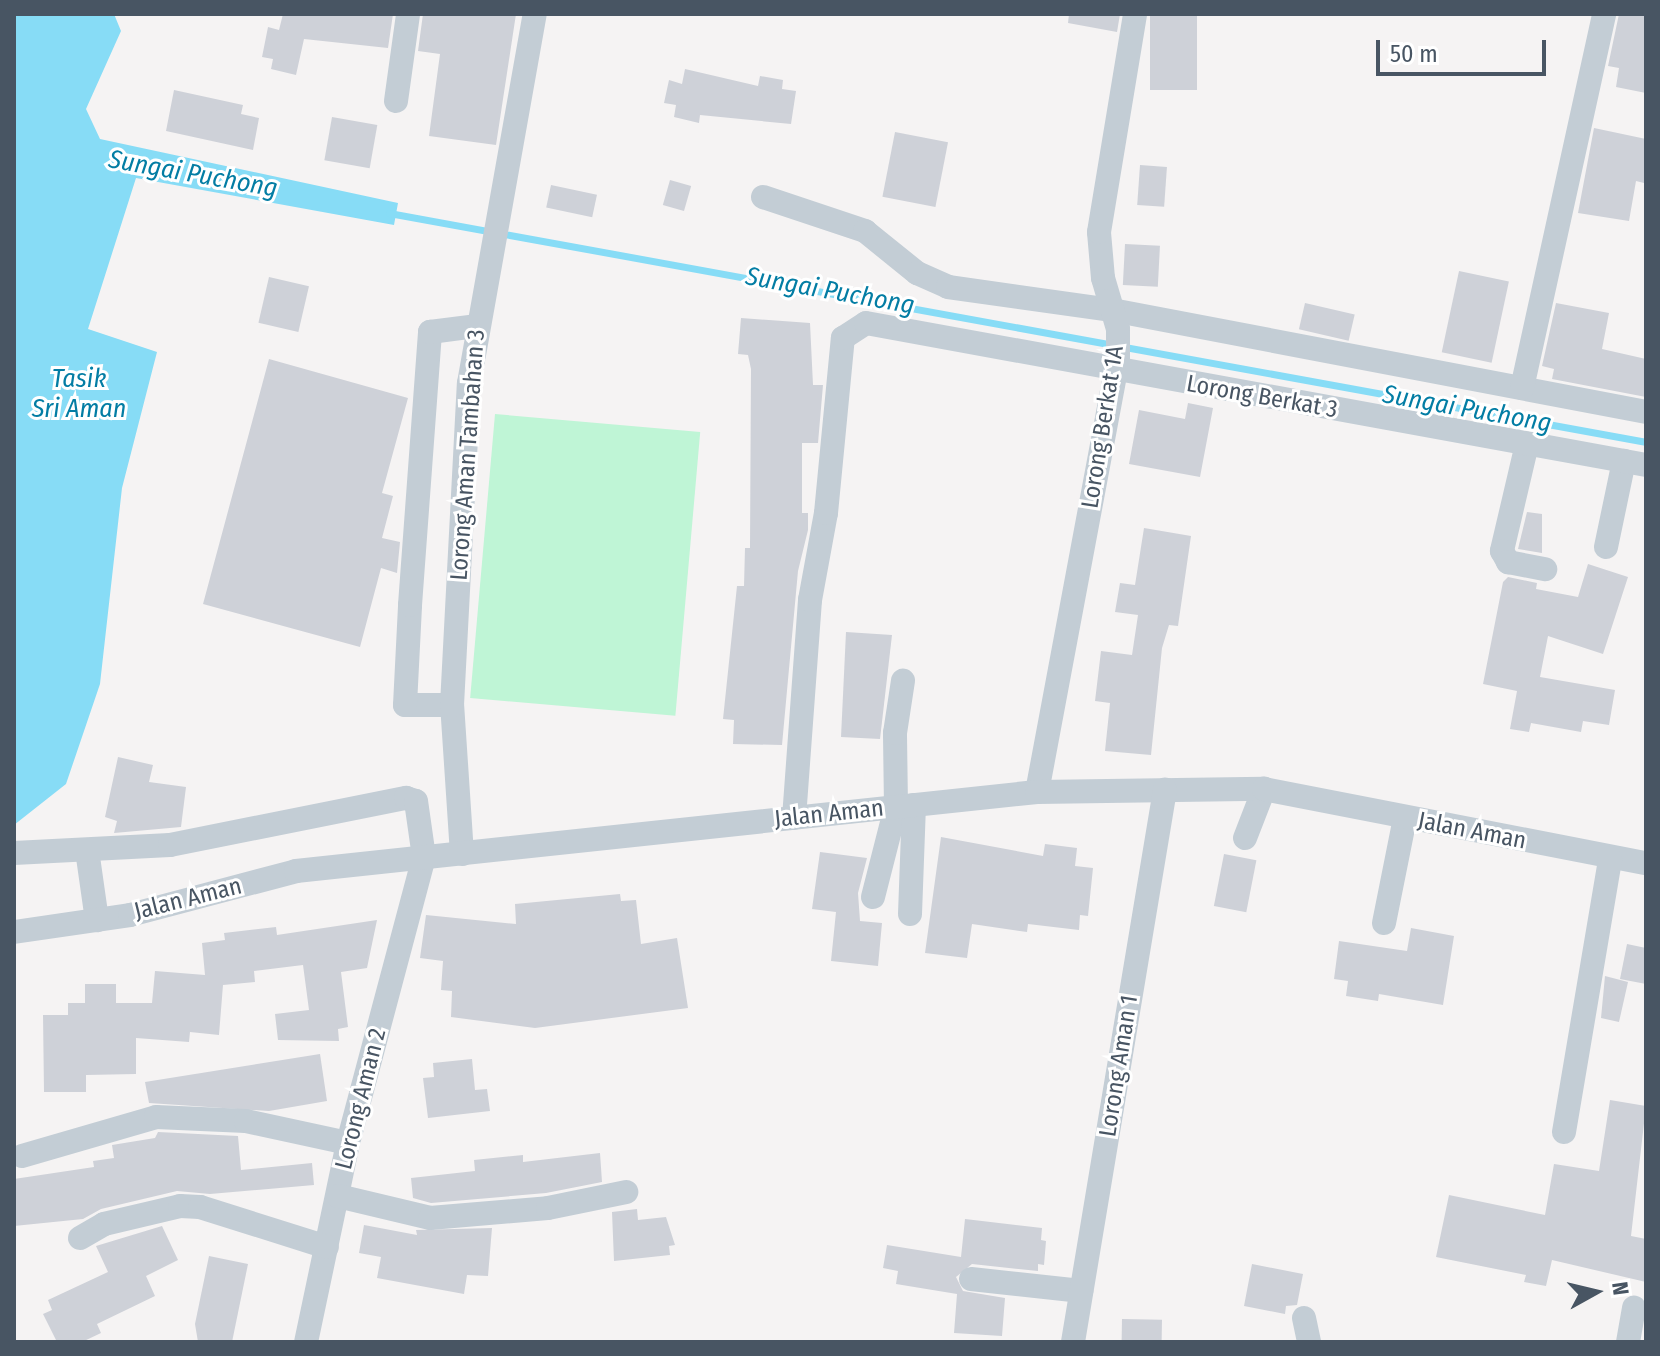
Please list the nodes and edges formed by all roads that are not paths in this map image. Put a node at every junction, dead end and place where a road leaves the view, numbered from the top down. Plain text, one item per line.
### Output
1 (408, 14) edge
2 (535, 14) edge
3 (1135, 14) edge
4 (1604, 14) edge
5 (396, 101) dead end
6 (763, 197) dead end
7 (1115, 319) junction
8 (476, 326) junction
9 (1116, 365) junction
10 (1522, 388) junction
11 (1646, 412) edge
12 (1527, 444) junction
13 (1635, 463) edge
14 (1606, 547) dead end
15 (1545, 569) dead end
16 (903, 681) dead end
17 (452, 705) junction
18 (1264, 789) junction
19 (1165, 790) junction
20 (1037, 792) junction
21 (905, 806) junction
22 (794, 818) junction
23 (1405, 818) junction
24 (1245, 838) dead end
25 (87, 850) junction
26 (14, 853) edge
27 (462, 854) junction
28 (424, 857) junction
29 (1610, 859) junction
30 (1646, 863) edge
31 (873, 897) dead end
32 (910, 914) dead end
33 (97, 920) junction
34 (1384, 923) dead end
35 (14, 932) edge
36 (1564, 1132) dead end
37 (348, 1143) junction
38 (22, 1156) dead end
39 (626, 1192) dead end
40 (338, 1196) junction
41 (80, 1238) dead end
42 (327, 1247) junction
43 (971, 1279) dead end
44 (1081, 1291) junction
45 (1634, 1308) dead end
46 (306, 1342) edge
47 (1073, 1342) edge
48 (1628, 1342) edge

1 - 5 street
2 - 8 street, Lorong Aman Tambahan 3
3 - 7 street, Lorong Berkat 1A
4 - 10 street
6 - 7 street
7 - 9 street, Lorong Berkat 1A
7 - 10 street
8 - 17 street, Lorong Aman Tambahan 3
8 - 17 street
9 - 12 street, Lorong Berkat 3
9 - 20 street, Lorong Berkat 1A
9 - 22 street, Lorong Berkat 3
10 - 11 street
12 - 13 street, Lorong Berkat 3
12 - 15 street
13 - 14 street
16 - 21 street
17 - 27 street, Lorong Aman Tambahan 3
18 - 19 street, Jalan Aman
18 - 23 street, Jalan Aman
18 - 24 street
19 - 20 street, Jalan Aman
19 - 44 street, Lorong Aman 1
20 - 21 street, Jalan Aman
21 - 22 street, Jalan Aman
21 - 31 street
21 - 32 street
22 - 27 street, Jalan Aman
23 - 29 street, Jalan Aman
23 - 34 street
25 - 26 street
25 - 28 street
25 - 33 street
27 - 28 street, Jalan Aman
28 - 33 street, Jalan Aman
28 - 37 street, Lorong Aman 2
29 - 30 street, Jalan Aman
29 - 36 street
33 - 35 street, Jalan Aman
37 - 38 street
37 - 40 street, Lorong Aman 2
39 - 40 street
40 - 42 street, Lorong Aman 2
41 - 42 street
42 - 46 street, Lorong Aman 2
43 - 44 street
44 - 47 street, Lorong Aman 1
45 - 48 street

